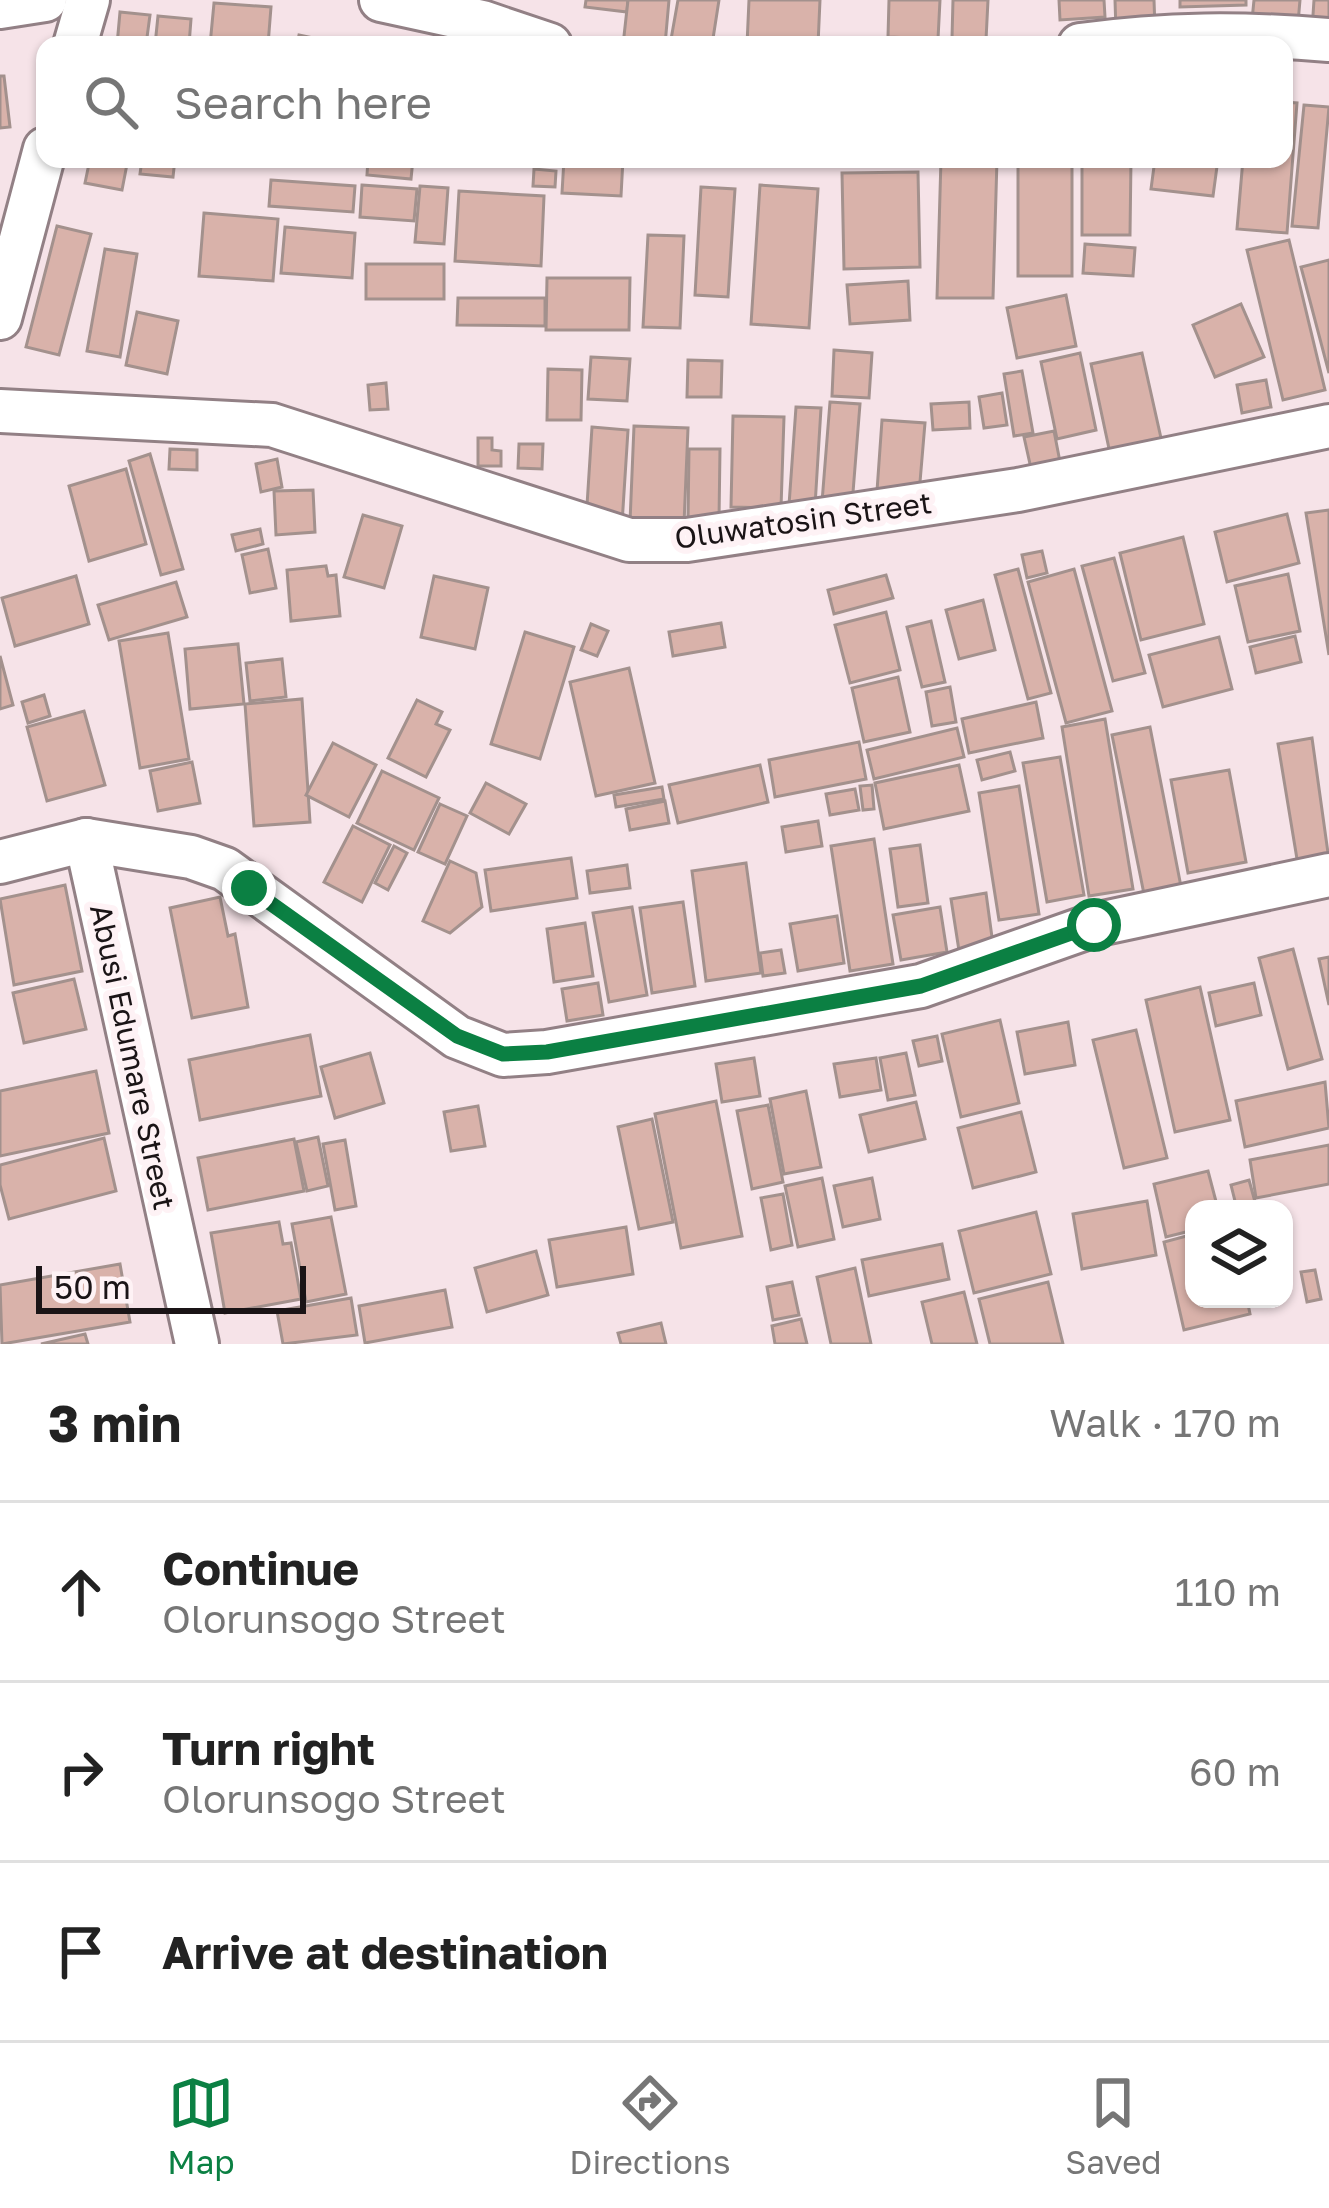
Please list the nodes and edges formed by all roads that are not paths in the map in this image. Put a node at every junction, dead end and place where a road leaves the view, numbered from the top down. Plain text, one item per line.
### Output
1 (45, 0) edge
2 (88, 0) edge
3 (381, 0) edge
4 (0, 7) edge
5 (78, 36) edge
6 (523, 36) edge
7 (1148, 36) edge
8 (1280, 36) edge
9 (1293, 37) edge
10 (1329, 40) edge
11 (39, 168) edge
12 (0, 318) edge
13 (0, 411) edge
14 (1329, 427) edge
15 (86, 840) junction
16 (0, 862) edge
17 (1329, 875) edge
18 (197, 1344) edge

1 - 4 street
2 - 5 street
3 - 6 street
7 - 8 street
9 - 10 street
11 - 12 street
13 - 14 street, Oluwatosin Street
15 - 16 street
15 - 17 street
15 - 18 street, Abusi Edumare Street

